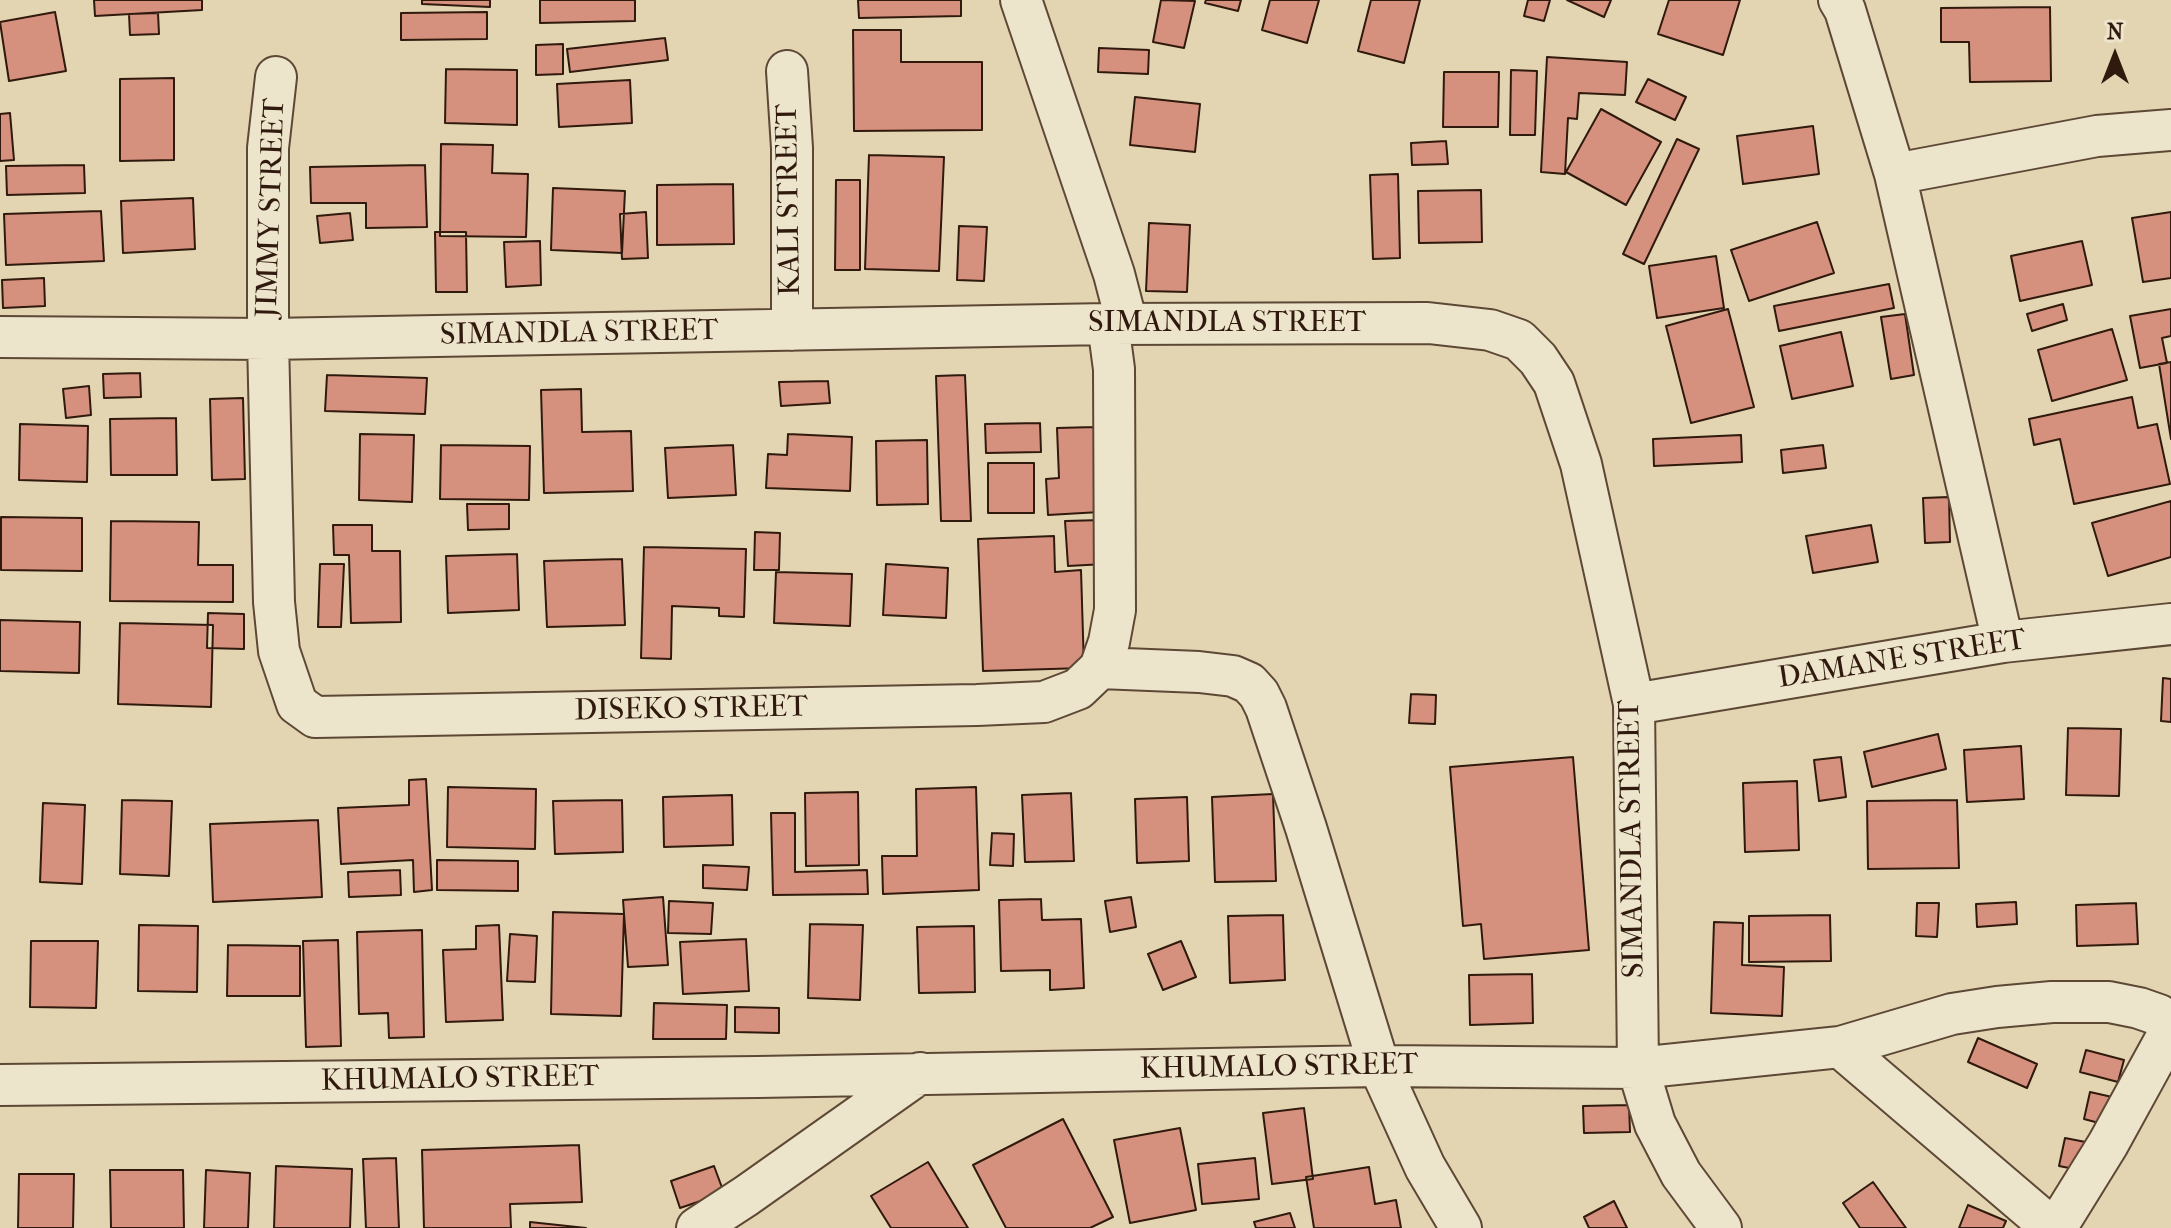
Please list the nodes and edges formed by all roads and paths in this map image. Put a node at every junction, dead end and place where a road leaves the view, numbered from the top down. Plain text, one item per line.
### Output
1 (1021, 0) edge
2 (1839, 0) edge
3 (787, 71) dead end
4 (276, 77) dead end
5 (2171, 130) edge
6 (1895, 174) junction
7 (1118, 324) junction
8 (792, 330) junction
9 (0, 337) edge
10 (268, 339) junction
11 (2171, 624) edge
12 (2003, 642) junction
13 (1100, 668) junction
14 (1634, 704) junction
15 (2171, 1026) edge
16 (1840, 1047) junction
17 (1379, 1066) junction
18 (1638, 1068) junction
19 (920, 1073) junction
20 (0, 1085) edge
21 (697, 1228) edge
22 (1461, 1228) edge
23 (1721, 1228) edge
24 (2054, 1228) edge

1 - 7 street
2 - 6 street
3 - 8 street, KALI STREET
4 - 10 street, JIMMY STREET
5 - 6 street
6 - 12 street
7 - 8 street, SIMANDLA STREET
7 - 13 street
7 - 14 street, SIMANDLA STREET
8 - 10 street, SIMANDLA STREET
9 - 10 street, SIMANDLA STREET
10 - 13 street, DISEKO STREET
11 - 12 street, DAMANE STREET
12 - 14 street, DAMANE STREET
13 - 17 street
14 - 18 street, SIMANDLA STREET
15 - 16 street, KHUMALO STREET
15 - 24 street
16 - 18 street, KHUMALO STREET
16 - 24 street
17 - 18 street, KHUMALO STREET
17 - 19 street, KHUMALO STREET
17 - 22 street
18 - 23 street, SIMANDLA STREET
19 - 20 street, KHUMALO STREET
19 - 21 street

